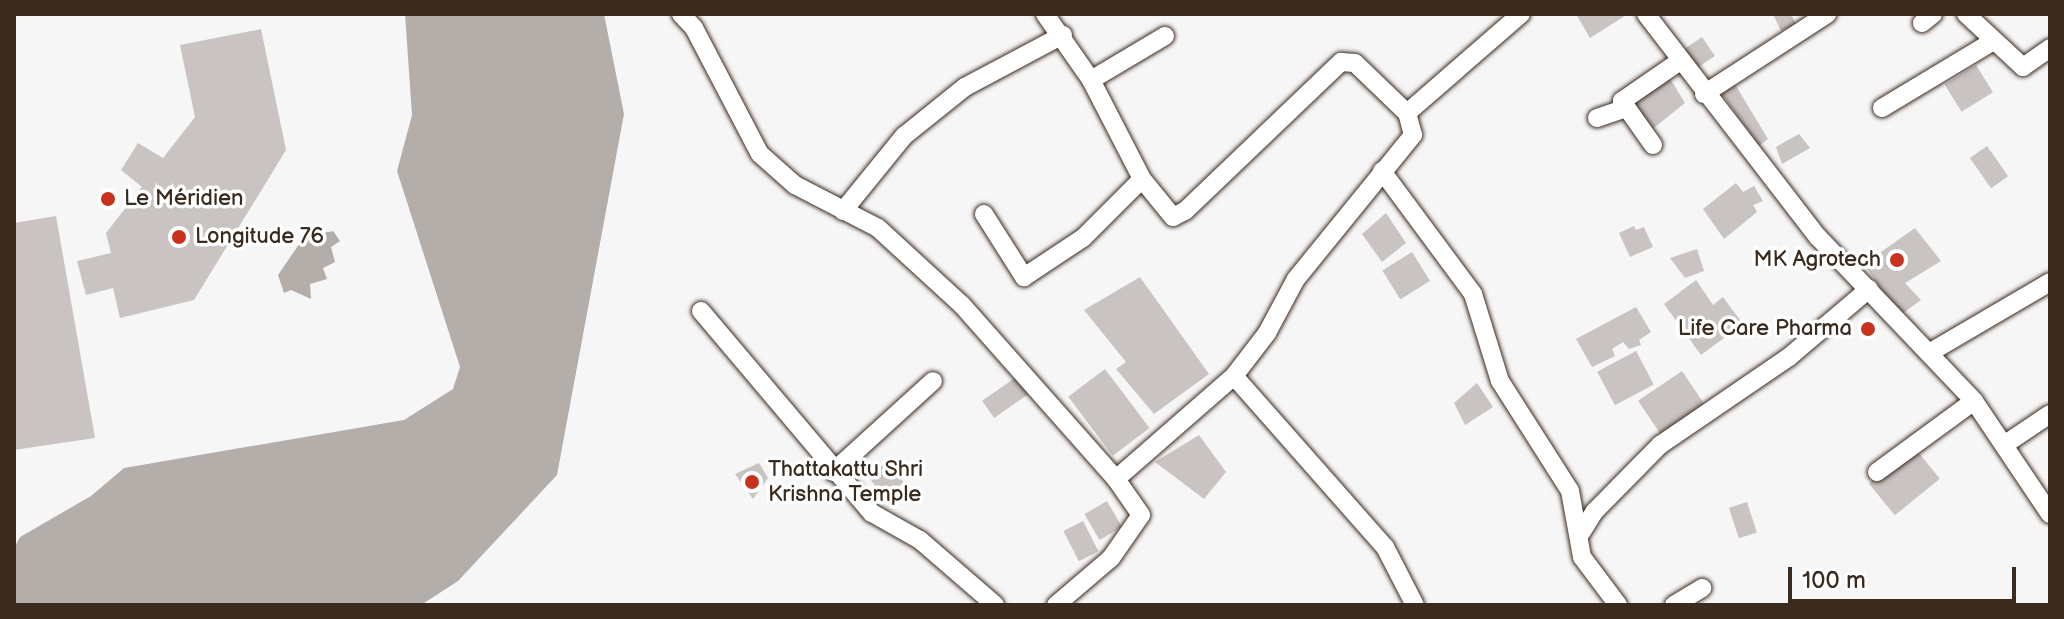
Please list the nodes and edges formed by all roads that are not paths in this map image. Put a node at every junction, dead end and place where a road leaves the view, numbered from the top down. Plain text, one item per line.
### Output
1 (681, 14) edge
2 (1045, 14) edge
3 (1521, 14) edge
4 (1646, 14) edge
5 (1827, 14) edge
6 (1966, 14) edge
7 (1063, 35) junction
8 (1165, 36) dead end
9 (1992, 42) junction
10 (2050, 48) edge
11 (1680, 61) junction
12 (1091, 80) junction
13 (1704, 94) junction
14 (1626, 108) junction
15 (1882, 108) dead end
16 (1407, 113) junction
17 (1597, 118) dead end
18 (1653, 145) dead end
19 (1382, 171) junction
20 (1142, 179) junction
21 (843, 211) junction
22 (984, 214) dead end
23 (2050, 282) edge
24 (1869, 289) junction
25 (701, 311) dead end
26 (1929, 353) junction
27 (1234, 376) junction
28 (933, 381) dead end
29 (1974, 401) junction
30 (2050, 414) edge
31 (2004, 445) junction
32 (833, 472) junction
33 (1877, 472) dead end
34 (1116, 479) junction
35 (2050, 514) edge
36 (1581, 533) junction
37 (1702, 588) dead end
38 (995, 605) edge
39 (1056, 605) edge
40 (1415, 605) edge
41 (1618, 605) edge
42 (1674, 605) edge

1 - 21 street
2 - 7 street
3 - 16 street
4 - 11 street
5 - 13 street
6 - 9 street
7 - 12 street
7 - 21 street
8 - 12 street
9 - 10 street
9 - 15 street
11 - 13 street
11 - 14 street
12 - 20 street
13 - 24 street
14 - 17 street
14 - 18 street
16 - 19 street
16 - 20 street
19 - 27 street
19 - 36 street
20 - 22 street
21 - 34 street
23 - 26 street
24 - 26 street
24 - 36 street
25 - 32 street
26 - 29 street
27 - 34 street
27 - 40 street
28 - 32 street
29 - 31 street
29 - 33 street
30 - 31 street
31 - 35 street
32 - 38 street
34 - 39 street
36 - 41 street
37 - 42 street

